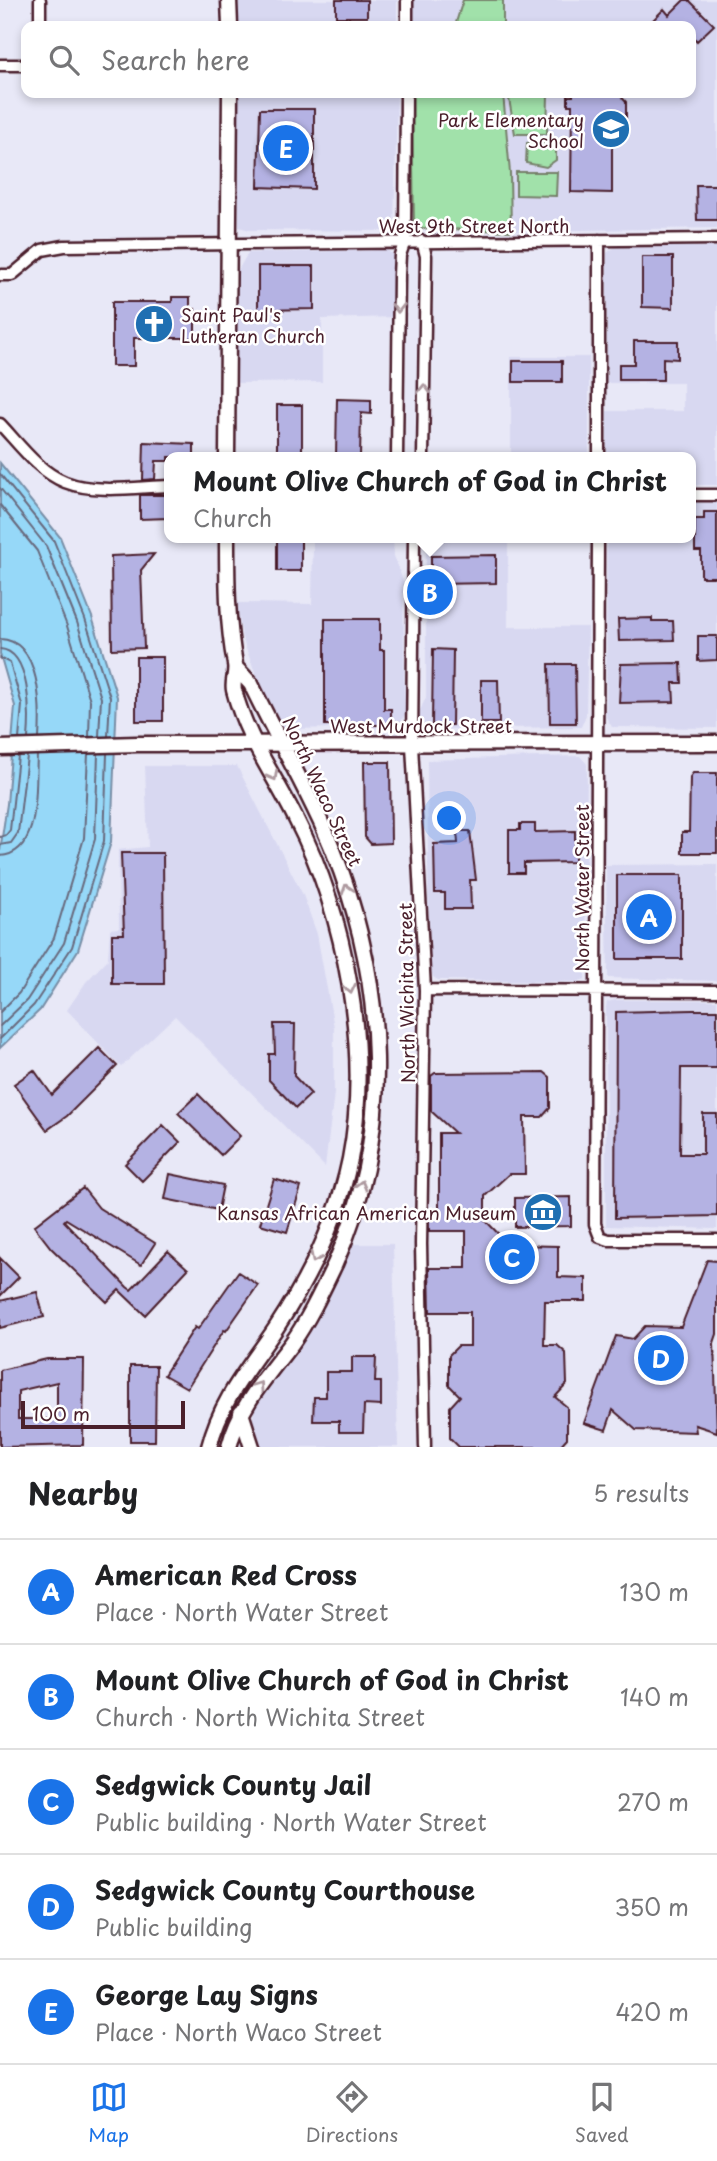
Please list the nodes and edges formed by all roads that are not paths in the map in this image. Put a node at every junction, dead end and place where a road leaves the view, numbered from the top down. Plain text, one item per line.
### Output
1 (40, 0) edge
2 (229, 0) edge
3 (407, 0) edge
4 (40, 21) edge
5 (230, 21) edge
6 (407, 21) edge
7 (0, 65) edge
8 (21, 65) edge
9 (230, 98) edge
10 (406, 98) edge
11 (717, 239) edge
12 (405, 240) junction
13 (599, 240) junction
14 (422, 241) junction
15 (230, 242) junction
16 (0, 275) edge
17 (0, 424) edge
18 (227, 452) edge
19 (397, 452) edge
20 (423, 452) edge
21 (599, 452) edge
22 (164, 486) edge
23 (696, 495) edge
24 (717, 495) edge
25 (227, 543) edge
26 (414, 543) edge
27 (598, 543) edge
28 (236, 668) junction
29 (280, 743) junction
30 (717, 743) edge
31 (253, 744) junction
32 (598, 744) junction
33 (412, 745) junction
34 (0, 748) edge
35 (425, 990) junction
36 (597, 990) junction
37 (717, 991) edge
38 (717, 1240) edge
39 (241, 1413) junction
40 (209, 1447) edge
41 (229, 1447) edge
42 (252, 1447) edge
43 (425, 1447) edge

1 - 4 street
2 - 5 street
3 - 6 street
7 - 8 street
9 - 15 street
10 - 12 street
11 - 13 street, West 9th Street North
12 - 14 street, West 9th Street North
12 - 15 street, West 9th Street North
12 -> 19 street
13 - 14 street, West 9th Street North
13 - 21 street
20 -> 14 street
15 - 16 street, West 9th Street North
15 - 18 street
17 - 22 street
23 - 24 street
25 - 28 street, North Waco Street
26 - 33 street, North Wichita Street
27 - 32 street, North Water Street
28 - 29 street, North Waco Street
28 - 31 street, North Waco Street
29 - 31 street, West Murdock Street
29 - 33 street, West Murdock Street
39 -> 29 street, North Waco Street
30 - 32 street, West Murdock Street
31 - 34 street, West Murdock Street
31 -> 40 street, North Waco Street
32 - 33 street, West Murdock Street
32 - 36 street, North Water Street
33 - 35 street, North Wichita Street
35 - 36 street
35 - 43 street, North Wichita Street
36 - 37 street
36 - 38 street, North Water Street
39 - 41 street, North Waco Street
39 - 42 street

